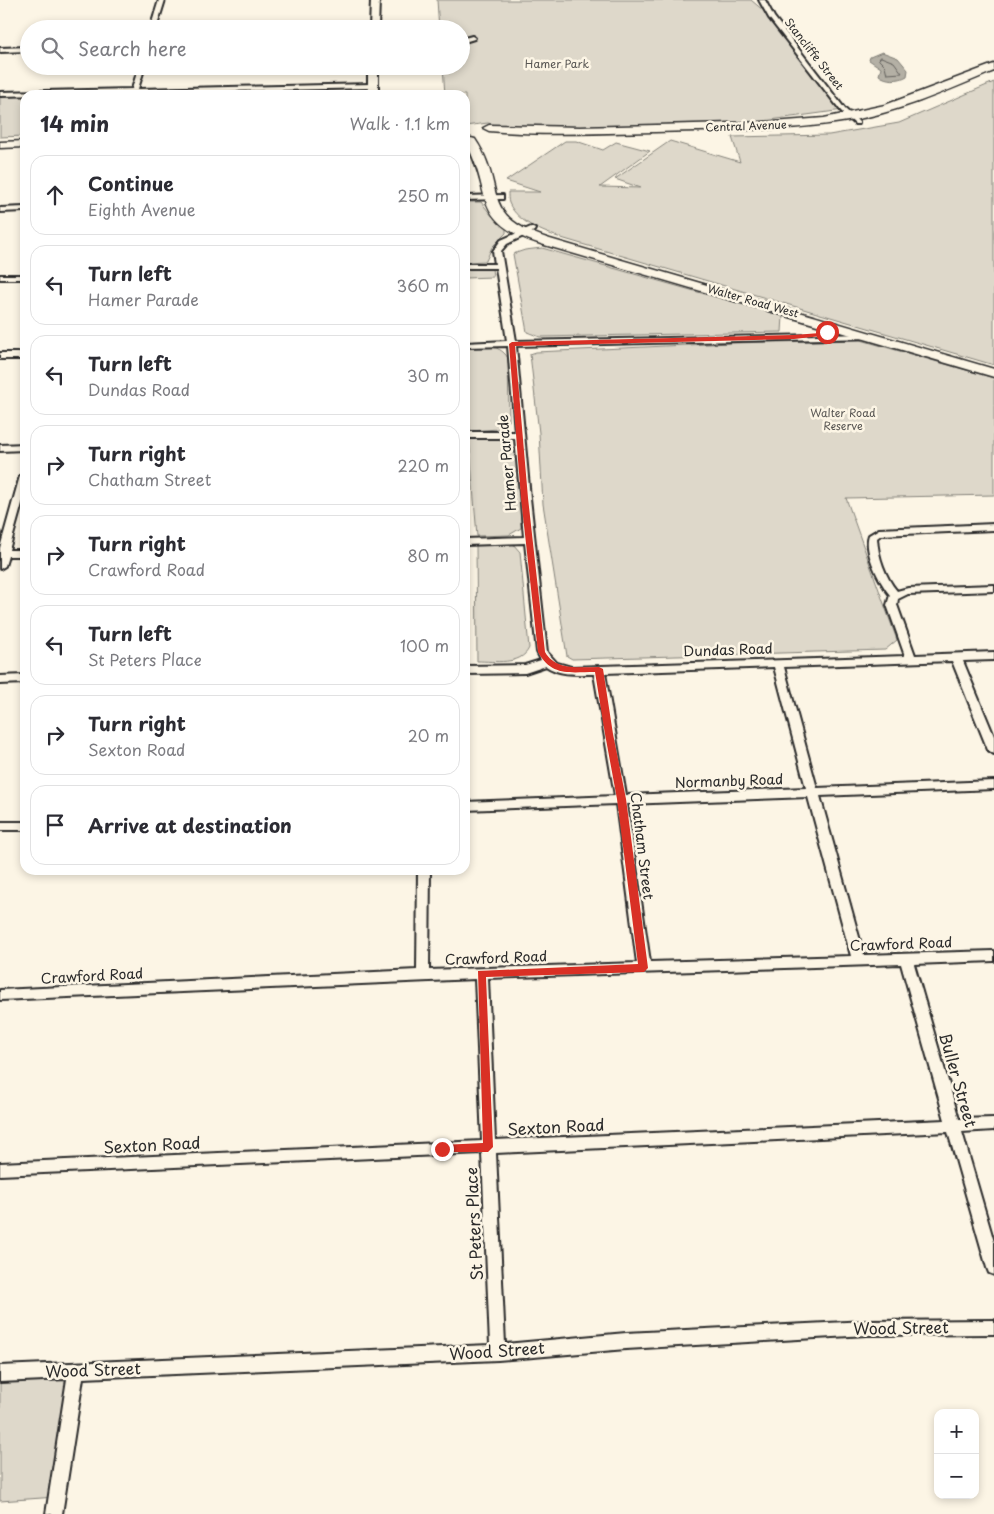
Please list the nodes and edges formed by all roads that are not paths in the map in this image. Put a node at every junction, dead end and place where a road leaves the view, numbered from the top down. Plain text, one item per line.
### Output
1 (162, 0) edge
2 (375, 0) edge
3 (762, 0) edge
4 (772, 2) dead end
5 (771, 17) junction
6 (156, 20) edge
7 (374, 20) edge
8 (20, 49) edge
9 (0, 50) edge
10 (994, 67) edge
11 (139, 75) edge
12 (373, 75) edge
13 (994, 76) edge
14 (135, 90) edge
15 (372, 90) edge
16 (0, 94) edge
17 (20, 94) edge
18 (851, 114) junction
19 (808, 123) joint
20 (662, 128) junction
21 (675, 134) junction
22 (470, 135) edge
23 (470, 137) edge
24 (490, 140) junction
25 (20, 144) edge
26 (0, 145) edge
27 (495, 197) junction
28 (470, 198) edge
29 (20, 209) edge
30 (0, 210) edge
31 (510, 225) junction
32 (523, 235) junction
33 (569, 247) junction
34 (499, 263) junction
35 (470, 266) edge
36 (0, 277) edge
37 (20, 277) edge
38 (835, 325) junction
39 (874, 336) junction
40 (794, 337) junction
41 (512, 344) junction
42 (470, 345) edge
43 (0, 356) edge
44 (20, 356) edge
45 (994, 373) edge
46 (470, 435) edge
47 (520, 435) junction
48 (20, 447) edge
49 (0, 448) edge
50 (20, 493) edge
51 (994, 527) edge
52 (529, 540) junction
53 (470, 542) edge
54 (2, 553) edge
55 (20, 553) edge
56 (0, 566) edge
57 (994, 588) edge
58 (896, 595) junction
59 (994, 656) edge
60 (956, 657) junction
61 (910, 659) junction
62 (547, 662) junction
63 (778, 664) junction
64 (599, 669) junction
65 (470, 670) edge
66 (20, 679) edge
67 (0, 680) edge
68 (994, 750) edge
69 (994, 785) edge
70 (814, 794) junction
71 (622, 799) junction
72 (470, 806) edge
73 (0, 826) edge
74 (20, 826) edge
75 (424, 875) edge
76 (994, 956) edge
77 (906, 959) junction
78 (859, 960) junction
79 (644, 968) junction
80 (481, 973) junction
81 (423, 975) junction
82 (0, 995) edge
83 (994, 1124) edge
84 (952, 1126) junction
85 (488, 1147) junction
86 (0, 1169) edge
87 (994, 1268) edge
88 (994, 1326) edge
89 (498, 1352) junction
90 (76, 1371) junction
91 (0, 1374) edge
92 (54, 1514) edge

1 - 6 street
2 - 7 main road
3 - 5 street, Stancliffe Street
4 - 5 street, Stancliffe Street
5 - 18 street, Stancliffe Street
8 - 9 street
10 - 18 main road, Central Avenue
11 - 14 street
12 - 15 main road
13 - 18 main road, Central Avenue
16 - 17 street
18 - 19 main road, Central Avenue
18 - 21 main road, Central Avenue
19 - 20 main road, Central Avenue
20 - 21 main road
20 - 24 main road, Central Avenue
21 - 24 main road, Central Avenue
22 - 24 main road
23 - 27 main road
24 - 27 main road
25 - 26 main road
27 - 28 street
27 - 31 main road
27 - 32 main road
29 - 30 street
31 - 32 main road
31 - 32 main road
32 - 33 main road, Walter Road West
32 - 33 main road, Walter Road West
32 - 34 street
32 - 34 street, Hamer Parade
33 - 38 main road, Walter Road West
34 - 35 street
34 - 41 street, Hamer Parade
36 - 37 street
38 - 39 main road, Walter Road West
38 - 40 street
39 - 40 street
39 - 45 main road, Walter Road West
40 - 41 street
41 - 42 street
41 - 47 street, Hamer Parade
43 - 44 street
46 - 47 street
47 - 52 street, Hamer Parade
48 - 49 street
50 - 54 street
51 - 58 street
52 - 53 street
52 - 62 street, Hamer Parade
54 - 55 street
54 - 56 street
57 - 58 street
58 - 61 street
59 - 60 street, Dundas Road
60 - 61 street, Dundas Road
60 - 68 street
61 - 63 street, Dundas Road
62 - 64 street, Dundas Road
62 - 65 street
63 - 64 street, Dundas Road
63 - 70 street
64 - 71 street, Chatham Street
66 - 67 street
69 - 70 street, Normanby Road
70 - 71 street, Normanby Road
70 - 78 street
71 - 72 street, Normanby Road
71 - 79 street, Chatham Street
73 - 74 street
75 - 81 street
76 - 77 street, Crawford Road
77 - 78 street, Crawford Road
77 - 84 street, Buller Street
78 - 79 street, Crawford Road
79 - 80 street, Crawford Road
80 - 81 street, Crawford Road
80 - 85 street, St Peters Place
81 - 82 street, Crawford Road
83 - 84 street, Sexton Road
84 - 85 street, Sexton Road
84 - 87 street, Buller Street
85 - 86 street, Sexton Road
85 - 89 street, St Peters Place
88 - 89 street, Wood Street
89 - 90 street, Wood Street
90 - 91 street, Wood Street
90 - 92 street

